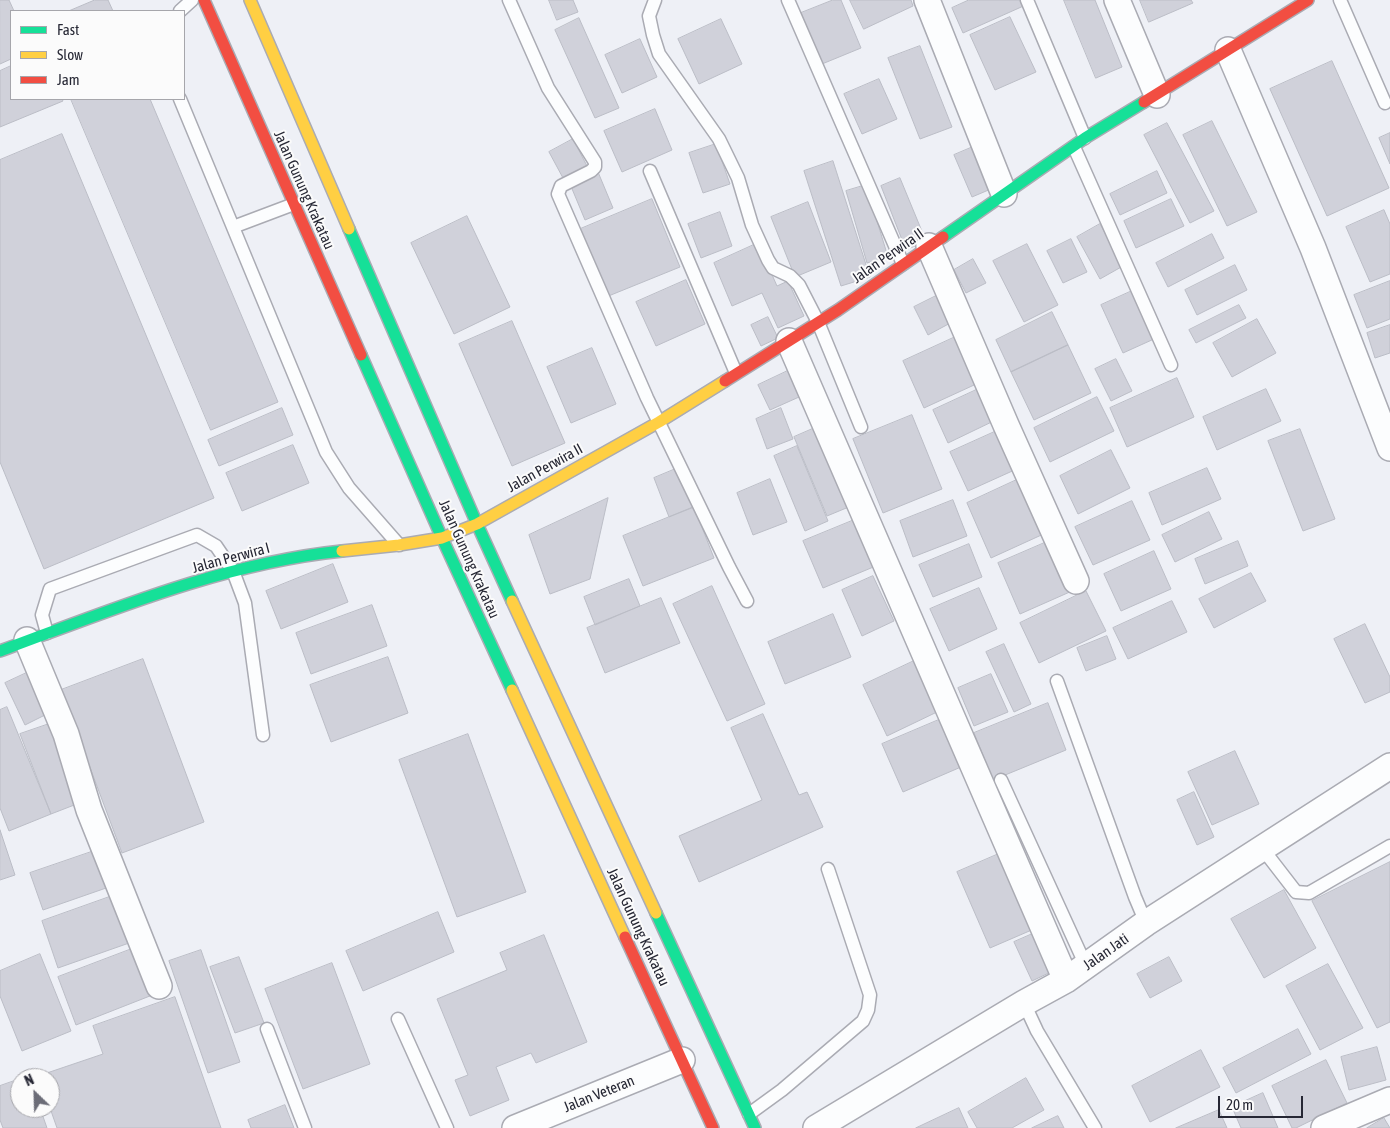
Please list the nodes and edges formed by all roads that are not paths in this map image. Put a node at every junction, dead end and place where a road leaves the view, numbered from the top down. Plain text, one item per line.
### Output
1 (192, 0) edge
2 (204, 0) edge
3 (250, 0) edge
4 (509, 0) edge
5 (655, 0) edge
6 (788, 0) edge
7 (927, 0) edge
8 (1027, 0) edge
9 (1117, 0) edge
10 (1340, 0) edge
11 (1295, 4) edge
12 (181, 10) edge
13 (1228, 50) junction
14 (1157, 95) junction
15 (180, 100) edge
16 (1385, 103) dead end
17 (1085, 138) junction
18 (1074, 147) junction
19 (650, 171) dead end
20 (1004, 194) junction
21 (294, 204) junction
22 (233, 227) junction
23 (929, 246) junction
24 (903, 264) junction
25 (818, 322) junction
26 (789, 341) junction
27 (1171, 365) dead end
28 (736, 373) junction
29 (659, 422) junction
30 (862, 427) dead end
31 (1390, 448) edge
32 (477, 524) junction
33 (442, 538) junction
34 (400, 545) junction
35 (233, 571) junction
36 (1076, 581) dead end
37 (747, 601) dead end
38 (37, 637) junction
39 (0, 650) edge
40 (1057, 681) dead end
41 (263, 735) dead end
42 (1390, 766) edge
43 (1001, 780) dead end
44 (1390, 846) edge
45 (1262, 848) junction
46 (828, 869) dead end
47 (1146, 923) junction
48 (1086, 966) junction
49 (1066, 980) junction
50 (159, 986) dead end
51 (1024, 1003) junction
52 (398, 1019) dead end
53 (267, 1029) dead end
54 (682, 1060) junction
55 (1390, 1100) edge
56 (749, 1114) junction
57 (305, 1128) edge
58 (447, 1128) edge
59 (515, 1128) edge
60 (713, 1128) edge
61 (755, 1128) edge
62 (816, 1128) edge
63 (1095, 1128) edge
64 (1324, 1128) edge

1 - 12 lane
2 - 21 main road, Jalan Gunung Krakatau
3 - 32 main road, Jalan Gunung Krakatau
4 - 29 lane
5 - 25 lane
6 - 24 lane
7 - 20 street
8 - 17 lane
9 - 14 street
10 - 16 lane
11 - 13 main road, Jalan Perwira II
13 - 14 main road, Jalan Perwira II
13 - 31 street
14 - 17 main road, Jalan Perwira II
15 - 22 lane
17 - 18 main road, Jalan Perwira II
18 - 20 main road, Jalan Perwira II
18 - 27 lane
19 - 28 lane
20 - 23 main road, Jalan Perwira II
21 - 22 lane
21 - 33 main road, Jalan Gunung Krakatau
22 - 34 lane
23 - 24 main road, Jalan Perwira II
23 - 36 street
24 - 25 main road, Jalan Perwira II
25 - 26 main road, Jalan Perwira II
25 - 30 lane
26 - 28 main road, Jalan Perwira II
26 - 49 street
28 - 29 main road, Jalan Perwira II
29 - 32 main road, Jalan Perwira II
29 - 37 lane
32 - 33 main road, Jalan Perwira I
32 - 56 main road, Jalan Gunung Krakatau
33 - 34 main road, Jalan Perwira I
33 - 54 main road, Jalan Gunung Krakatau
34 - 35 main road, Jalan Perwira I
35 - 38 main road, Jalan Perwira I
35 - 38 lane
35 - 41 lane
38 - 39 main road, Jalan Perwira I
38 - 50 street
40 - 47 lane
42 - 45 street, Jalan Jati
43 - 48 lane
44 - 45 lane
45 - 47 street, Jalan Jati
46 - 56 lane
47 - 48 street, Jalan Jati
48 - 49 street, Jalan Jati
49 - 51 street, Jalan Jati
51 - 62 street, Jalan Jati
51 - 63 lane
52 - 58 lane
53 - 57 lane
54 - 59 street, Jalan Veteran
54 - 60 main road, Jalan Gunung Krakatau
55 - 64 street
56 - 61 main road, Jalan Gunung Krakatau

